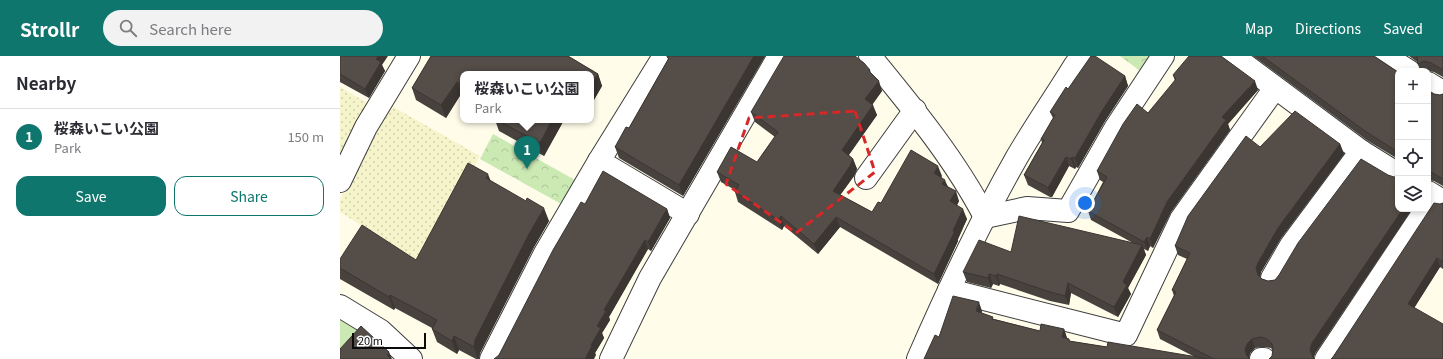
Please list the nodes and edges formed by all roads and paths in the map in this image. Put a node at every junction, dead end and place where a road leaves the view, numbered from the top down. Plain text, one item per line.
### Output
1 (409, 56) edge
2 (664, 56) edge
3 (779, 56) edge
4 (870, 56) edge
5 (1082, 56) edge
6 (1163, 56) edge
7 (1233, 56) edge
8 (1385, 56) edge
9 (1404, 68) edge
10 (1431, 85) edge
11 (1275, 88) junction
12 (1443, 92) edge
13 (915, 110) junction
14 (1361, 151) junction
15 (599, 161) junction
16 (1395, 172) edge
17 (866, 178) dead end
18 (340, 181) edge
19 (1432, 201) edge
20 (688, 214) junction
21 (984, 217) junction
22 (1272, 278) dead end
23 (949, 290) junction
24 (340, 306) edge
25 (411, 359) edge
26 (491, 359) edge
27 (611, 359) edge
28 (918, 359) edge
29 (1326, 359) edge

1 - 18 street
2 - 15 street
3 - 20 street
4 - 13 street
5 - 21 street
6 - 21 street
7 - 11 street
8 - 9 street
10 - 12 street
11 - 14 street
11 - 23 street
13 - 17 street
13 - 21 street
14 - 16 street
14 - 22 street
15 - 20 street
15 - 26 street
19 - 29 street
20 - 27 street
21 - 23 street
23 - 28 street
24 - 25 street

